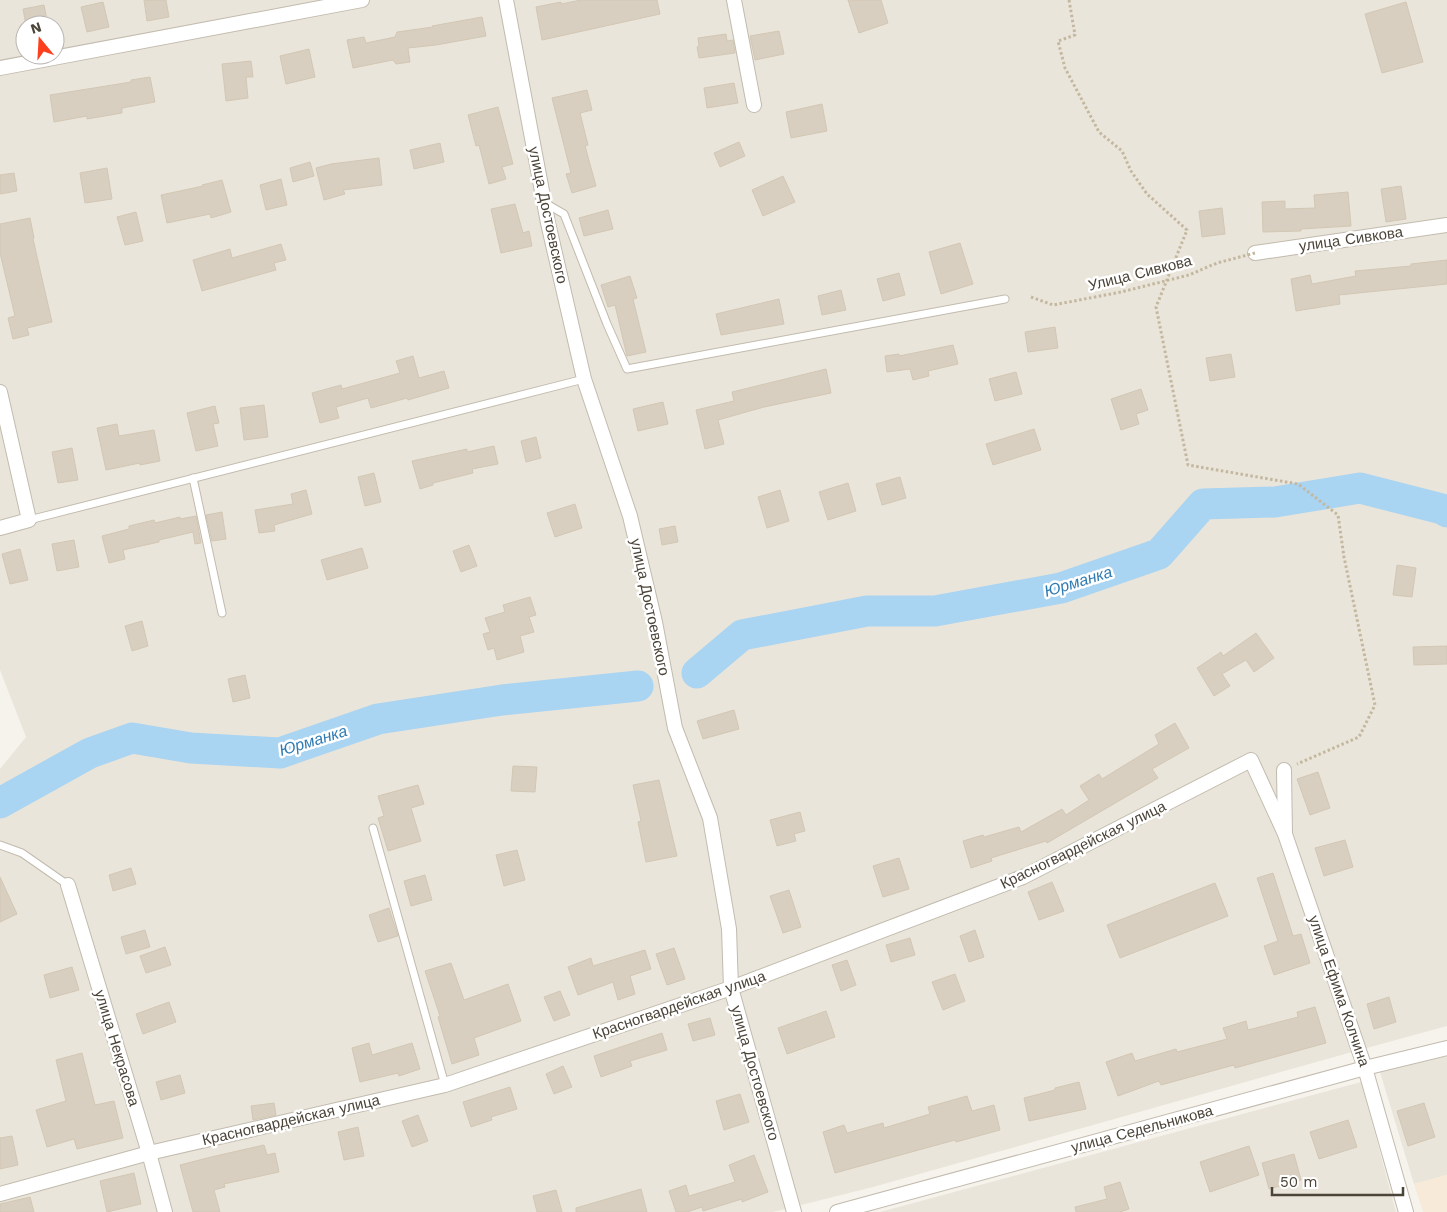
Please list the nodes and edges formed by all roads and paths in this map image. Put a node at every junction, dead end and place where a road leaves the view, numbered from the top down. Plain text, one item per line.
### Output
1 (362, 0) edge
2 (506, 0) edge
3 (734, 0) edge
4 (1069, 0) edge
5 (0, 68) edge
6 (754, 104) dead end
7 (544, 203) junction
8 (1447, 225) edge
9 (1255, 253) joint
10 (1031, 297) dead end
11 (1005, 300) dead end
12 (584, 379) junction
13 (0, 392) edge
14 (193, 478) junction
15 (29, 520) junction
16 (0, 528) edge
17 (222, 613) dead end
18 (1284, 770) joint
19 (373, 828) dead end
20 (1285, 834) junction
21 (0, 845) edge
22 (68, 885) joint
23 (731, 988) junction
24 (1447, 1048) edge
25 (1365, 1068) junction
26 (445, 1085) junction
27 (149, 1154) junction
28 (0, 1194) edge
29 (873, 1207) edge
30 (165, 1212) edge
31 (794, 1212) edge
32 (837, 1212) edge
33 (1406, 1212) edge

1 - 5 street
2 - 7 street, улица Достоевского
3 - 6 street
4 - 18 path
7 - 11 lane
7 - 12 street, улица Достоевского
8 - 9 street, улица Сивкова
9 - 10 path, Улица Сивкова, bridge
12 - 14 lane
12 - 23 street, улица Достоевского
13 - 15 street
14 - 15 lane
14 - 17 lane
15 - 16 street
18 - 20 street, улица Ефима Колчина
19 - 26 lane
20 - 23 street, Красногвардейская улица
20 - 25 street, улица Ефима Колчина
21 - 22 lane
22 - 27 street, улица Некрасова
23 - 26 street, Красногвардейская улица
23 - 31 street, улица Достоевского
24 - 25 street, улица Седельникова
25 - 29 street, улица Седельникова
25 - 33 street, улица Ефима Колчина
26 - 27 street, Красногвардейская улица
27 - 28 street, Красногвардейская улица
27 - 30 street, улица Некрасова
29 - 32 street, улица Седельникова

